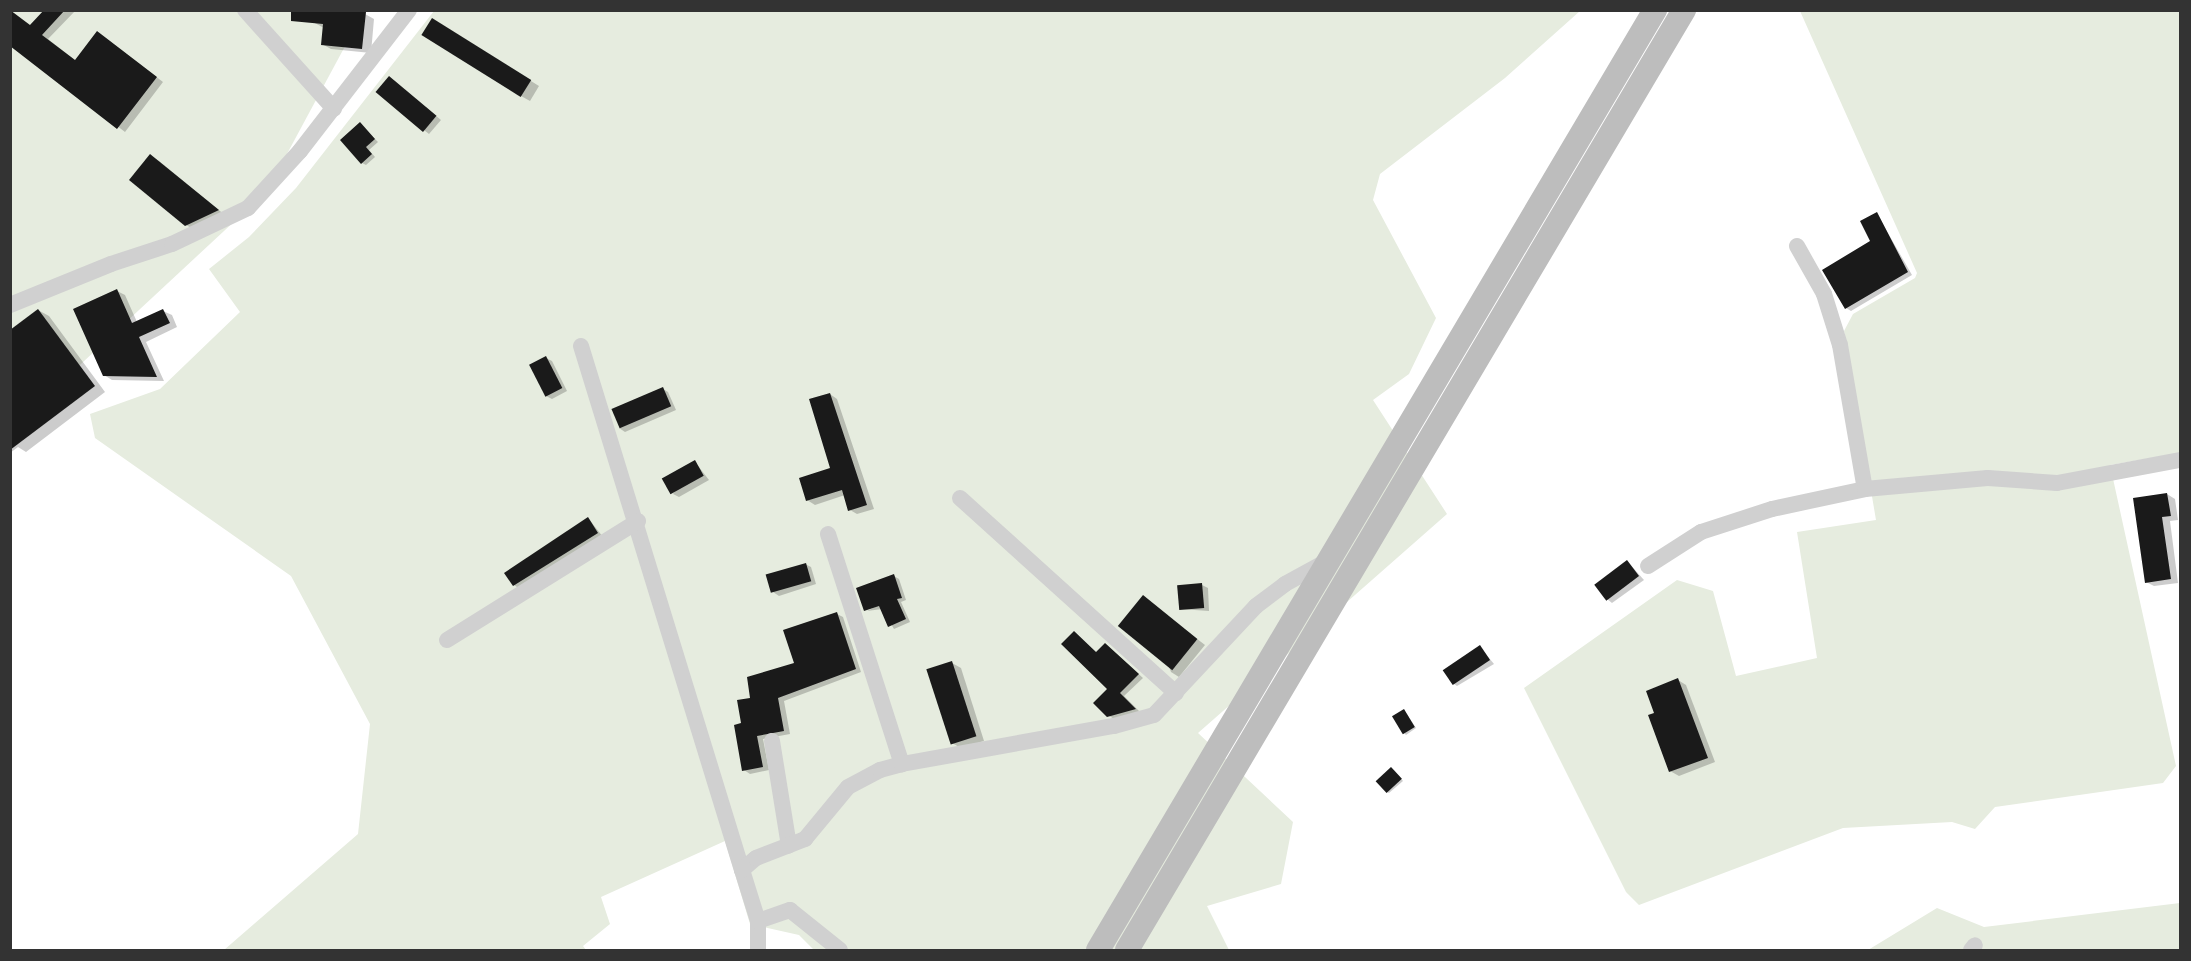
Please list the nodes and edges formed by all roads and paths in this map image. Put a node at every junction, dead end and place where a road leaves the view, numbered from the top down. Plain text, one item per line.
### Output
1 (245, 10) edge
2 (409, 10) edge
3 (1655, 10) edge
4 (1684, 10) edge
5 (333, 109) junction
6 (1797, 246) dead end
7 (10, 305) edge
8 (581, 346) dead end
9 (2181, 460) edge
10 (1865, 489) junction
11 (960, 498) dead end
12 (638, 521) junction
13 (828, 534) dead end
14 (1330, 559) junction
15 (1648, 566) dead end
16 (447, 640) dead end
17 (1176, 693) junction
18 (772, 741) dead end
19 (902, 764) junction
20 (789, 846) junction
21 (742, 870) junction
22 (758, 921) junction
23 (758, 951) edge
24 (840, 951) edge
25 (1098, 951) edge
26 (1127, 951) edge

1 - 5 street
2 - 5 street
3 - 14 main road
4 - 26 main road
5 - 7 street
6 - 10 street
8 - 12 street
9 - 10 street
10 - 15 street
11 - 17 street
12 - 16 street
12 - 21 street
13 - 19 street
14 - 17 street
14 - 25 main road
17 - 19 street
18 - 20 street
19 - 20 street
20 - 21 street
21 - 22 street
22 - 23 street
22 - 24 street

